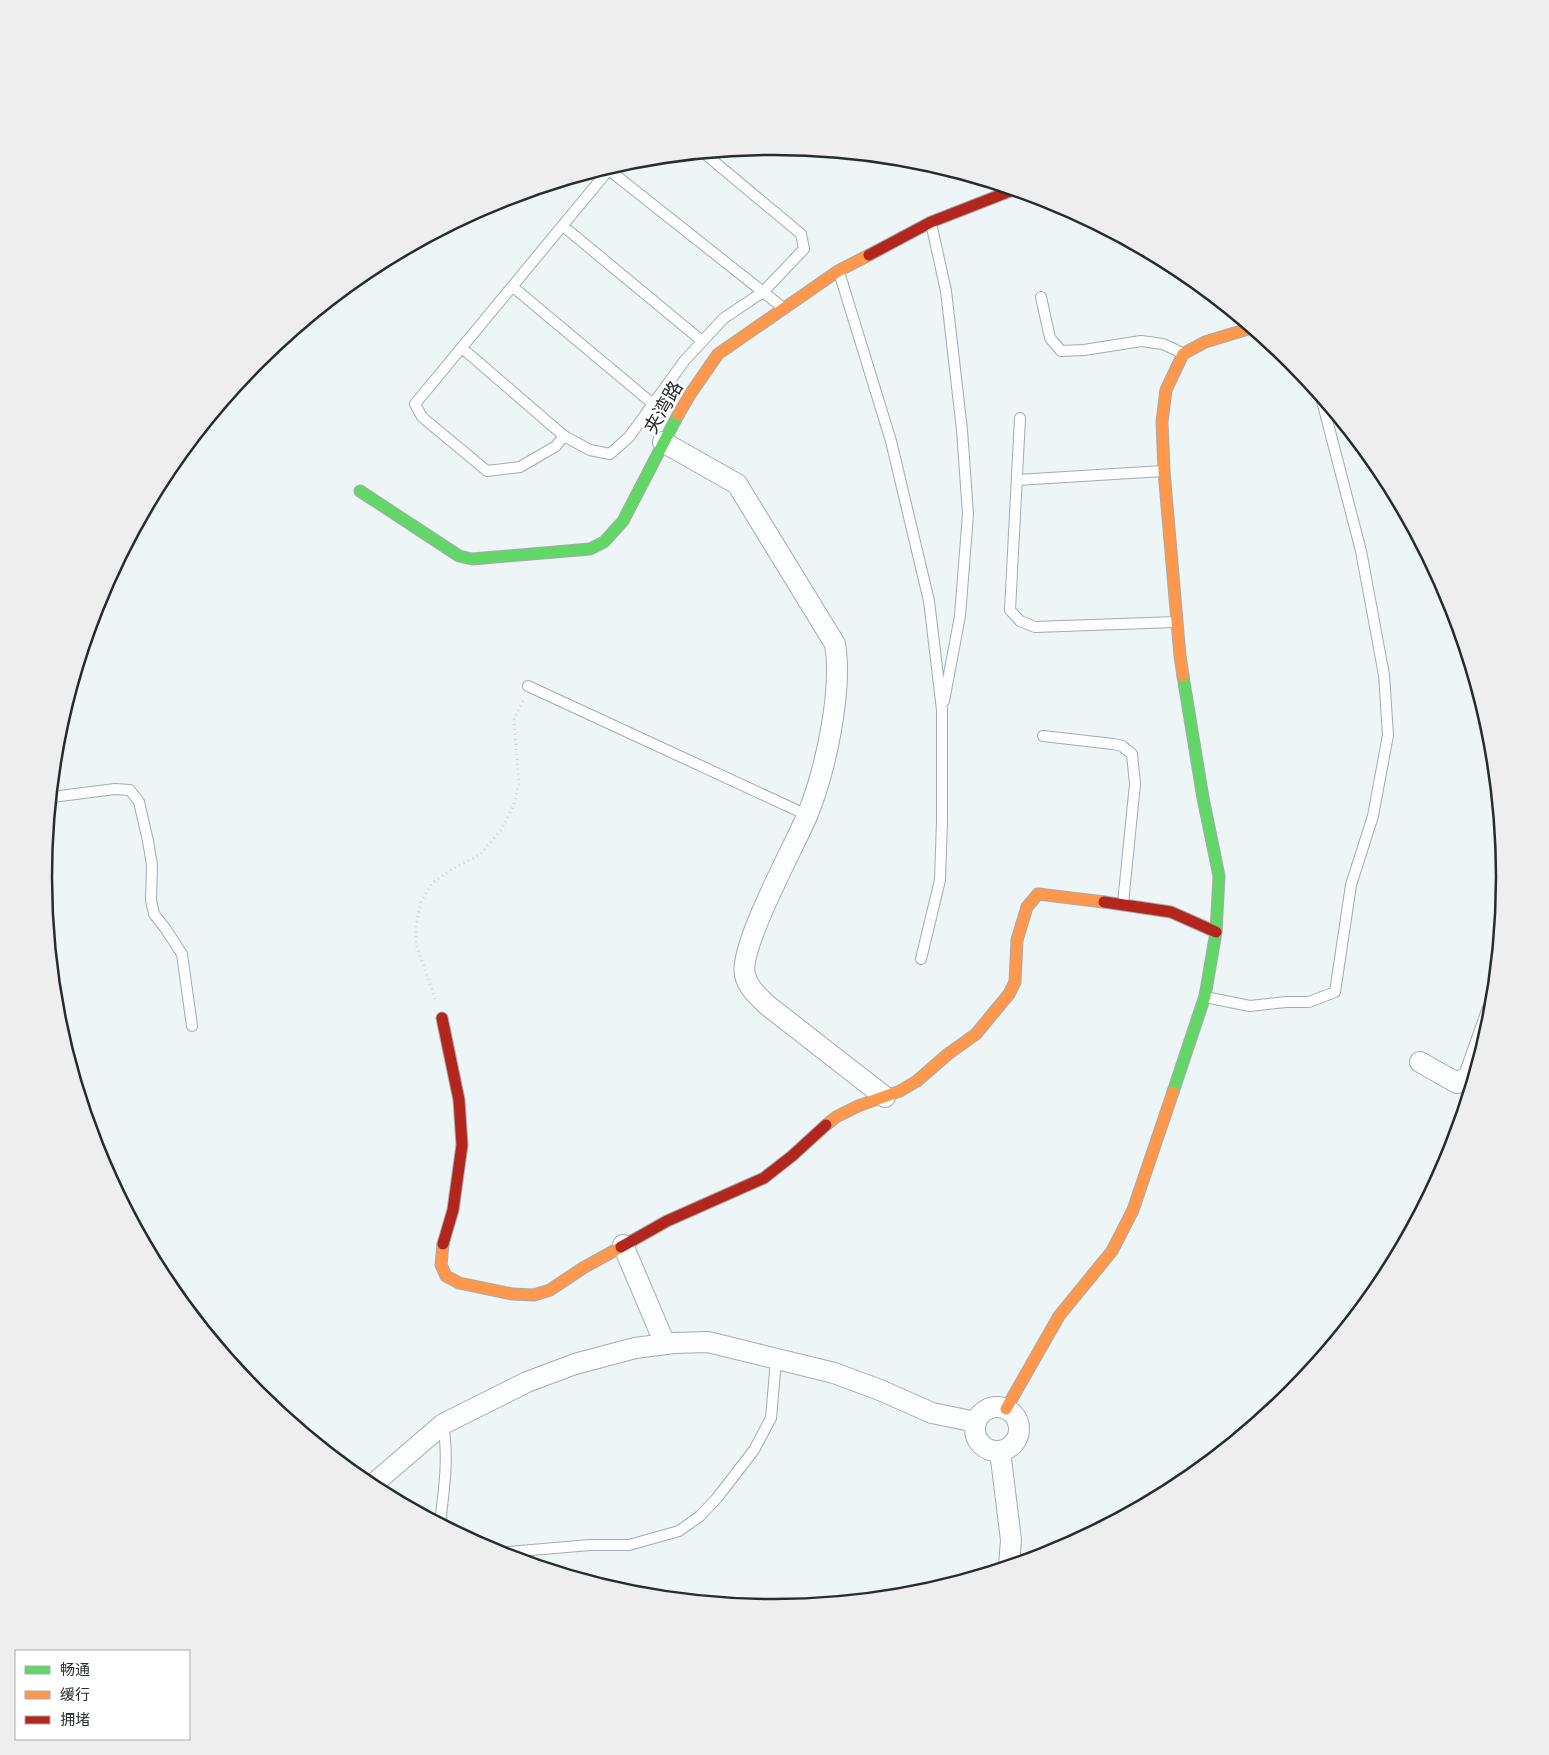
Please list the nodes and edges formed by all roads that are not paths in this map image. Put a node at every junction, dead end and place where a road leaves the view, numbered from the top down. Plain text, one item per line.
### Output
1 (711, 159) edge
2 (616, 173) edge
3 (603, 176) edge
4 (1005, 193) edge
5 (931, 222) junction
6 (563, 226) junction
7 (838, 271) junction
8 (513, 286) junction
9 (763, 292) junction
10 (1041, 297) dead end
11 (783, 308) junction
12 (1245, 330) edge
13 (702, 341) junction
14 (462, 348) junction
15 (1183, 354) junction
16 (653, 404) junction
17 (1325, 410) edge
18 (1020, 418) dead end
19 (564, 436) junction
20 (663, 442) junction
21 (1164, 471) junction
22 (1017, 480) junction
23 (360, 491) dead end
24 (1177, 622) junction
25 (528, 686) road end
26 (942, 710) junction
27 (1043, 736) dead end
28 (58, 796) edge
29 (807, 816) junction
30 (1123, 904) junction
31 (1216, 932) junction
32 (920, 959) dead end
33 (1204, 996) junction
34 (442, 1018) road end
35 (192, 1026) dead end
36 (1420, 1062) dead end
37 (1468, 1076) edge
38 (885, 1097) junction
39 (623, 1245) junction
40 (665, 1344) junction
41 (776, 1360) junction
42 (1006, 1409) junction
43 (976, 1422) junction
44 (443, 1424) junction
45 (1000, 1451) junction
46 (377, 1481) edge
47 (441, 1518) edge
48 (515, 1551) edge
49 (1009, 1560) edge

1 - 9 lane
2 - 9 lane
3 - 6 lane
4 - 5 street, 夹湾路
5 - 7 street, 夹湾路
5 - 26 lane
6 - 8 lane
6 - 13 lane
7 - 11 street, 夹湾路
7 - 26 lane
8 - 14 lane
8 - 16 lane
9 - 11 lane
9 - 13 lane
10 - 15 lane
11 - 20 street, 夹湾路
12 - 15 street
13 - 16 lane
14 - 19 lane
14 - 19 lane
15 - 21 street
16 - 19 lane
17 - 33 lane
18 - 22 lane
20 - 23 street, 夹湾路
20 - 29 street
21 - 22 lane
21 - 24 street
22 - 24 lane
24 - 31 street
25 - 29 lane
26 - 32 lane
27 - 30 lane
28 - 35 lane
29 - 38 street
30 - 31 street
30 - 38 street
31 - 33 street
33 - 42 street
34 - 39 street
36 - 37 street
38 - 39 street
39 - 40 street
40 - 41 street
40 - 44 street
41 - 43 street
41 - 48 lane
42 - 43 street
42 - 45 street
43 - 45 street
44 - 46 street
44 - 47 lane
45 - 49 street

